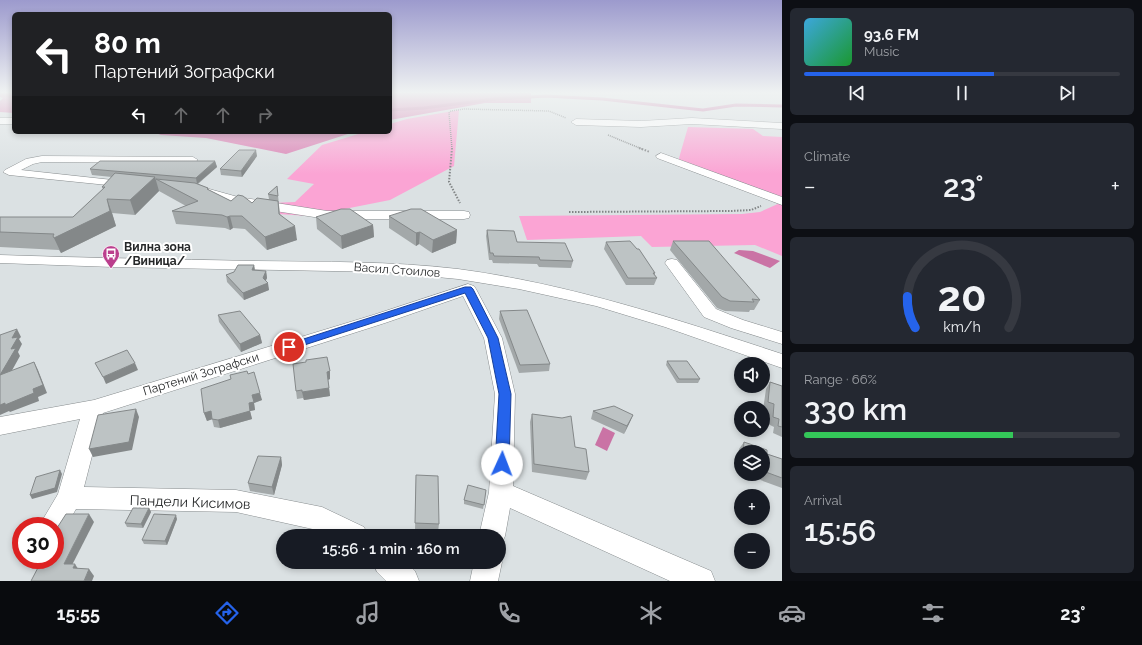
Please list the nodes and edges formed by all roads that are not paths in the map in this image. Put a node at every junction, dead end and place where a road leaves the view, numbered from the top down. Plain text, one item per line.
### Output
1 (12, 121) edge
2 (0, 122) edge
3 (576, 122) dead end
4 (782, 126) edge
5 (661, 156) dead end
6 (193, 160) edge
7 (3, 174) edge
8 (136, 185) edge
9 (191, 189) edge
10 (778, 200) edge
11 (464, 215) road end
12 (0, 260) edge
13 (672, 263) dead end
14 (472, 283) junction
15 (782, 338) edge
16 (782, 361) edge
17 (94, 408) junction
18 (0, 426) edge
19 (501, 492) junction
20 (68, 498) junction
21 (57, 517) edge
22 (341, 529) edge
23 (493, 529) edge
24 (394, 569) edge
25 (487, 569) edge
26 (405, 581) edge
27 (484, 581) edge
28 (701, 581) edge

1 - 2 street
3 - 4 street
5 - 10 street
6 - 7 street
7 - 8 street
9 - 11 street
12 - 14 street, Васил Стоилов
13 - 15 street
14 - 16 street, Васил Стоилов
14 - 17 street, Партений Зографски
14 - 19 street
17 - 18 street, Партений Зографски
17 - 20 street
19 - 23 street
19 - 28 street
20 - 21 street
20 - 22 street, Пандели Кисимов
24 - 26 street
25 - 27 street

